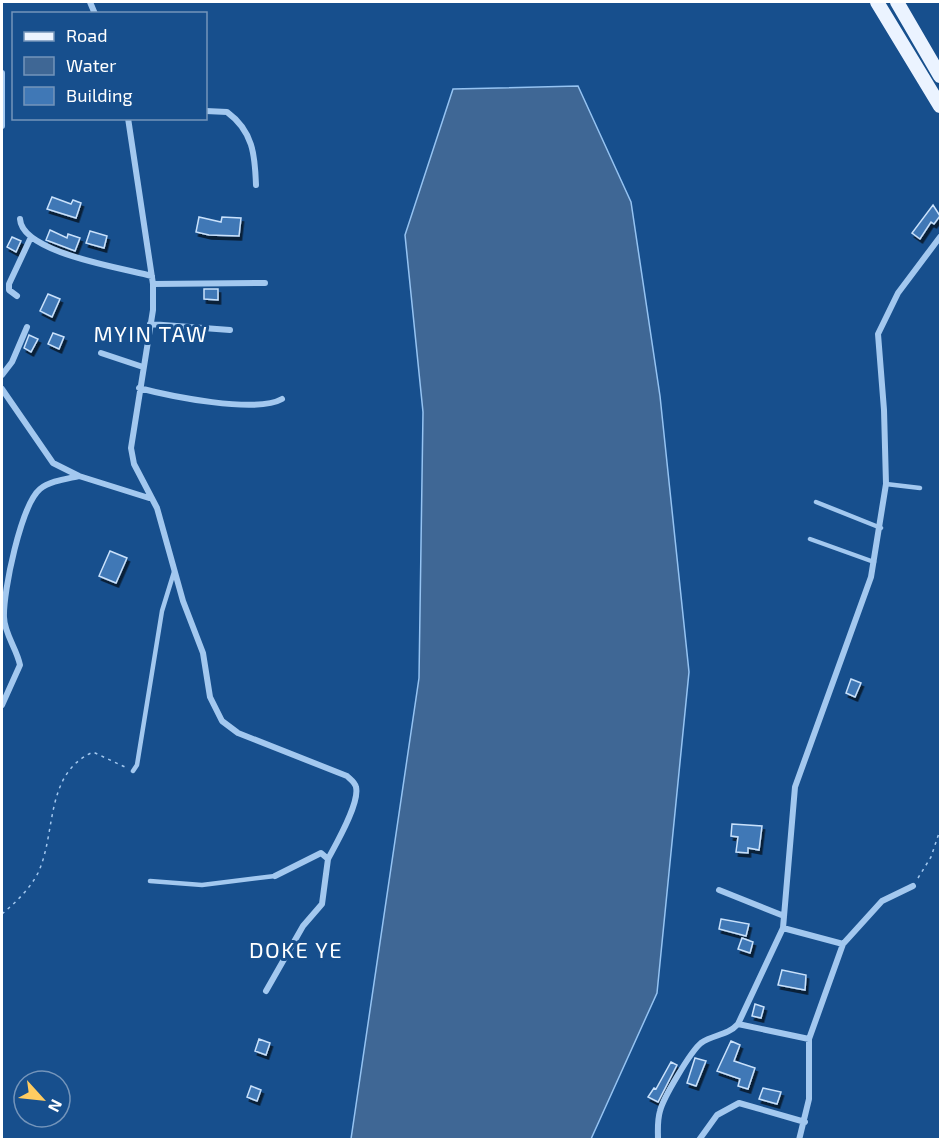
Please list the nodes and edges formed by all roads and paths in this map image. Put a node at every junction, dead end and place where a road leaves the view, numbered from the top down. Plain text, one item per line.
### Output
1 (877, 2) edge
2 (897, 2) edge
3 (2, 73) edge
4 (940, 76) edge
5 (940, 106) edge
6 (207, 111) edge
7 (128, 120) edge
8 (2, 126) edge
9 (256, 185) dead end
10 (20, 219) dead end
11 (31, 237) junction
12 (940, 237) edge
13 (152, 276) junction
14 (265, 283) dead end
15 (153, 284) junction
16 (17, 296) dead end
17 (150, 324) junction
18 (27, 327) dead end
19 (230, 330) dead end
20 (101, 353) dead end
21 (142, 367) junction
22 (2, 375) edge
23 (139, 388) junction
24 (2, 389) edge
25 (282, 399) dead end
26 (79, 476) junction
27 (886, 484) junction
28 (920, 488) dead end
29 (149, 498) junction
30 (816, 502) dead end
31 (881, 528) junction
32 (810, 539) dead end
33 (874, 562) junction
34 (175, 569) junction
35 (2, 705) edge
36 (133, 771) joint
37 (940, 830) edge
38 (328, 859) junction
39 (275, 876) joint
40 (150, 882) dead end
41 (913, 886) joint
42 (719, 890) dead end
43 (2, 914) edge
44 (784, 916) junction
45 (783, 928) junction
46 (843, 944) junction
47 (266, 991) dead end
48 (738, 1024) junction
49 (809, 1039) junction
50 (805, 1122) junction
51 (658, 1140) edge
52 (699, 1140) edge
53 (799, 1140) edge

1 - 5 main road
2 - 4 main road
3 - 8 street
6 - 9 street
7 - 13 street
10 - 11 street
11 - 13 street
11 - 16 street
12 - 27 street
13 - 15 street
14 - 15 street
15 - 17 street
17 - 19 street
17 - 21 street
18 - 22 street
20 - 21 street
21 - 23 street
23 - 25 street
23 - 29 street
24 - 26 street
26 - 29 street
26 - 35 street
27 - 28 lane
27 - 31 street
29 - 34 street
30 - 31 lane
31 - 33 street
32 - 33 lane
33 - 44 street
34 - 36 lane
34 - 38 street
36 - 43 path
37 - 41 path
38 - 39 street
38 - 47 street
39 - 40 lane
41 - 46 street
42 - 44 street
44 - 45 street
45 - 46 street
45 - 48 street
46 - 49 street
48 - 49 street
48 - 51 street
49 - 50 street
50 - 52 street
50 - 53 street

